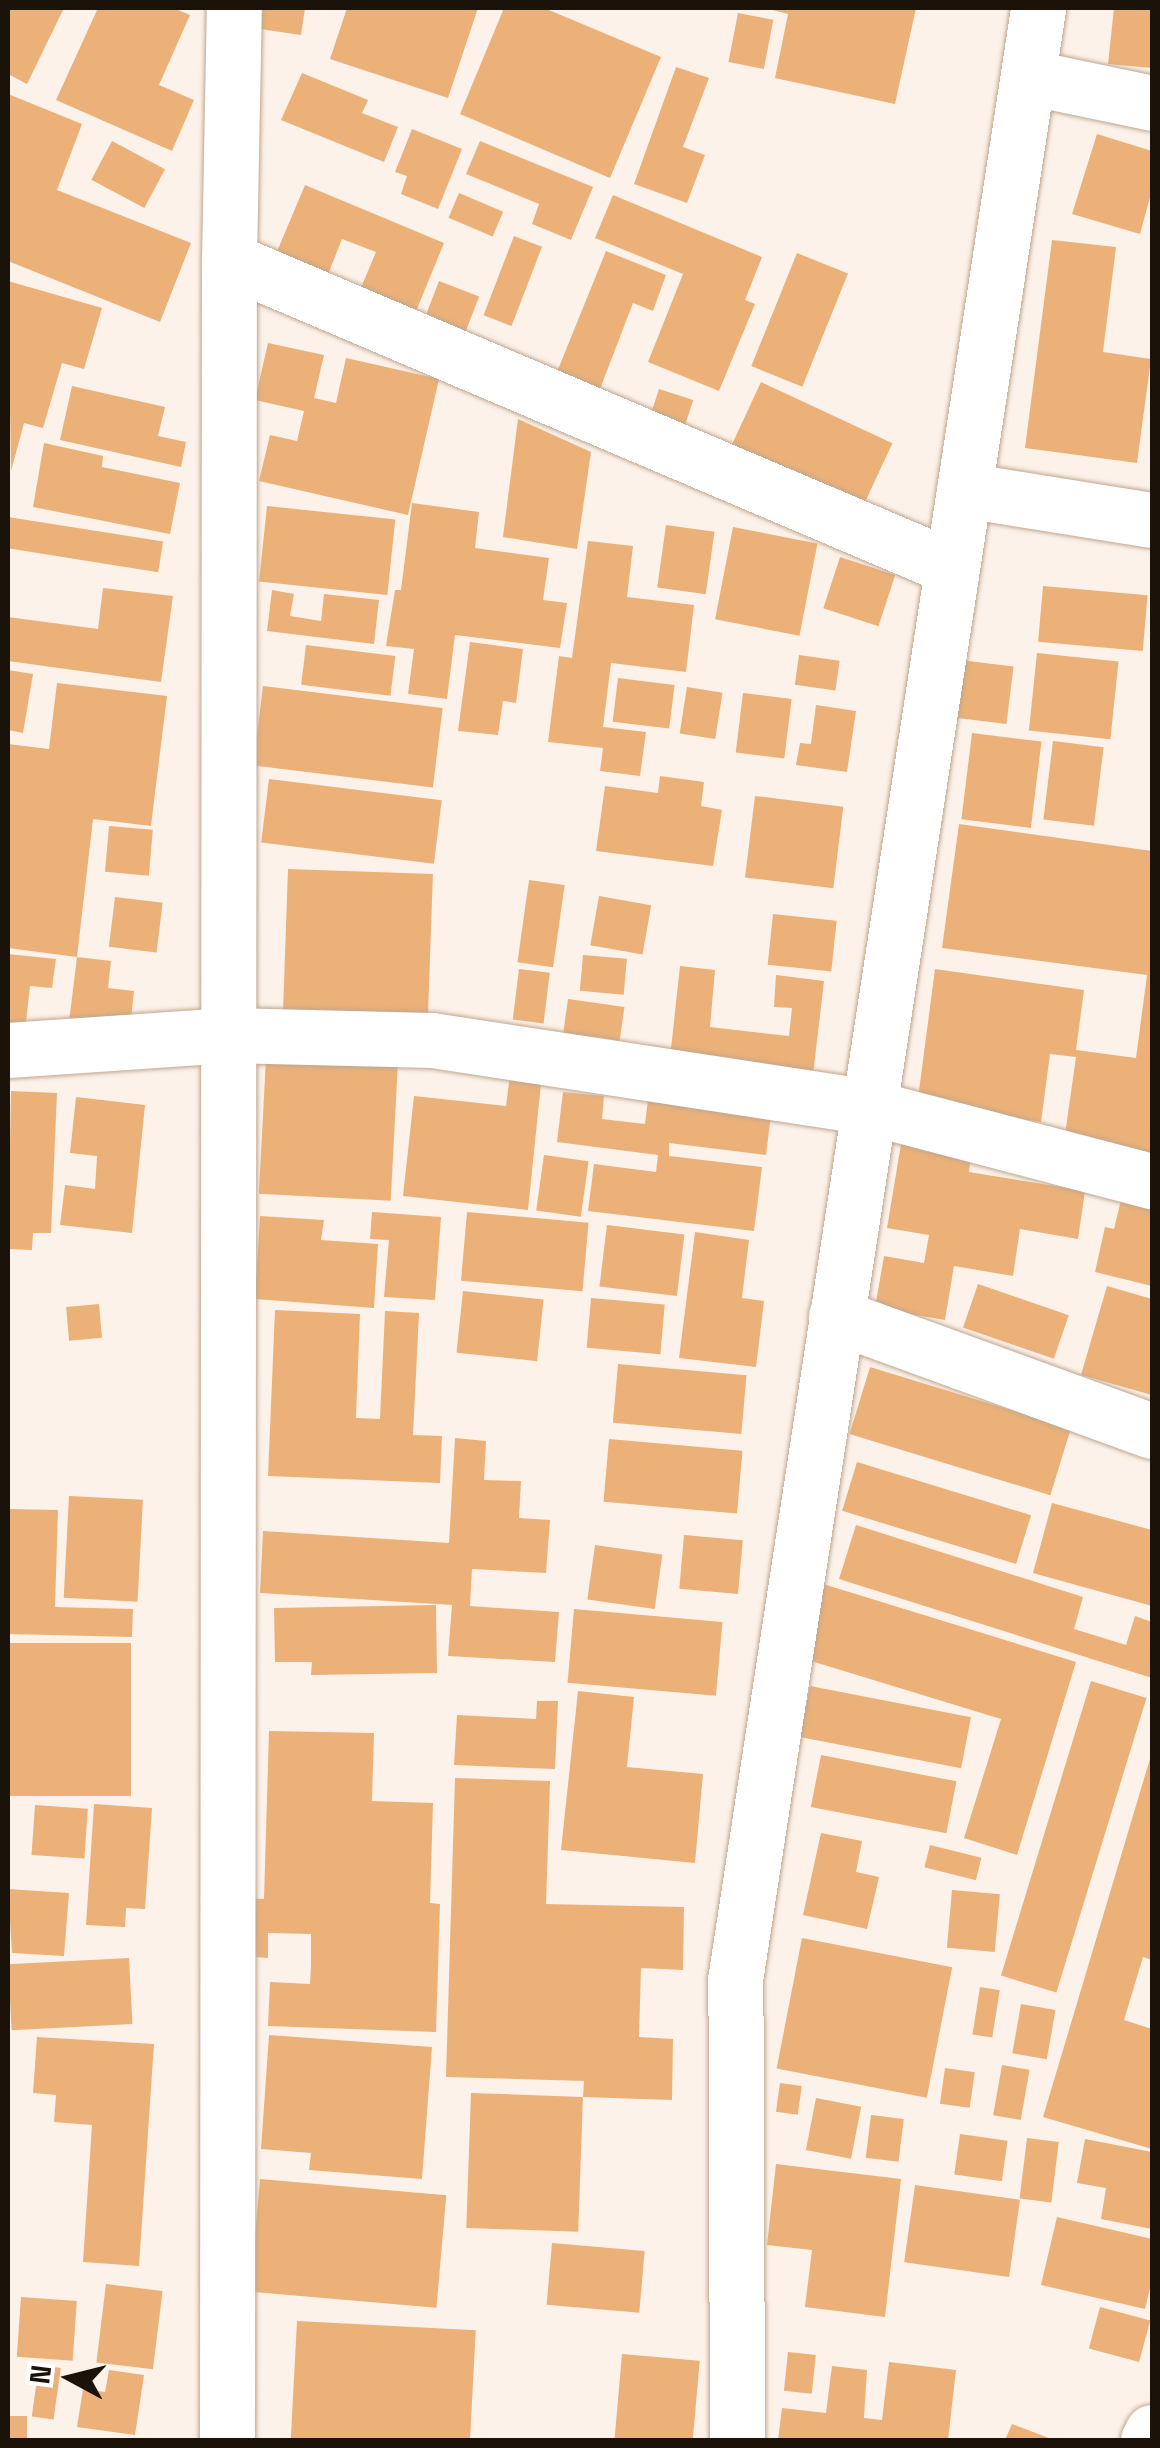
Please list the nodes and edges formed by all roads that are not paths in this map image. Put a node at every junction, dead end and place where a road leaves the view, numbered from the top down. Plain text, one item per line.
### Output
1 (234, 8) edge
2 (1038, 8) edge
3 (1028, 77) junction
4 (1152, 103) edge
5 (228, 260) junction
6 (964, 490) junction
7 (1152, 520) edge
8 (952, 567) junction
9 (228, 1035) junction
10 (8, 1050) edge
11 (870, 1107) junction
12 (1152, 1181) edge
13 (836, 1316) junction
14 (1152, 1431) edge
15 (1152, 2432) edge
16 (228, 2440) edge
17 (737, 2440) edge
18 (1148, 2440) edge

1 - 5 street
2 - 3 street
3 - 4 street
3 - 6 street
5 - 8 street
5 - 9 street
6 - 7 street
6 - 8 street
8 - 11 street
9 - 10 street
9 - 11 street
9 - 16 street
11 - 12 street
11 - 13 street
13 - 14 street
13 - 17 street
15 - 18 street

